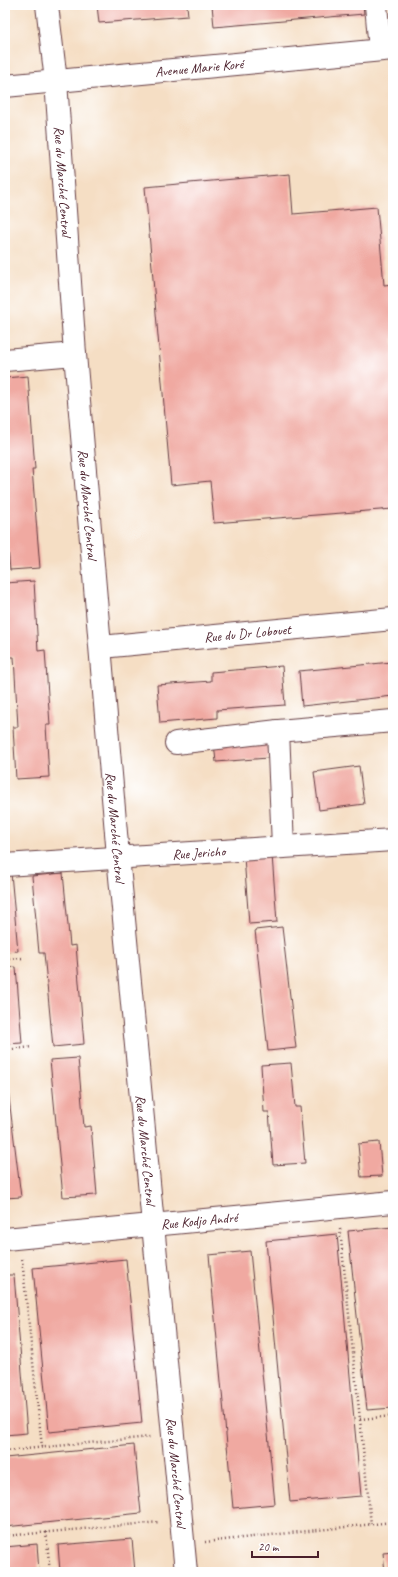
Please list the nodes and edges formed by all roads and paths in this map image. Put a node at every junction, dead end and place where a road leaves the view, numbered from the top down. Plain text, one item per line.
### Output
1 (47, 5) edge
2 (376, 5) edge
3 (387, 50) edge
4 (56, 81) junction
5 (5, 86) edge
6 (75, 354) junction
7 (5, 360) edge
8 (393, 619) edge
9 (101, 647) junction
10 (393, 721) edge
11 (278, 731) junction
12 (176, 743) dead end
13 (393, 840) edge
14 (283, 846) junction
15 (118, 856) junction
16 (5, 865) edge
17 (24, 958) dead end
18 (5, 959) edge
19 (32, 1048) dead end
20 (5, 1050) edge
21 (393, 1202) edge
22 (337, 1207) junction
23 (152, 1224) junction
24 (13, 1238) edge
25 (393, 1416) edge
26 (360, 1419) junction
27 (173, 1435) junction
28 (42, 1447) junction
29 (5, 1451) edge
30 (181, 1520) junction
31 (393, 1522) edge
32 (370, 1524) junction
33 (46, 1532) junction
34 (5, 1536) edge
35 (183, 1545) junction
36 (50, 1572) edge
37 (186, 1572) edge

1 - 4 street, Rue du Marché Central
2 - 3 street
3 - 4 street, Avenue Marie Koré
4 - 5 street, Avenue Marie Koré
4 - 6 street, Rue du Marché Central
6 - 7 street
6 - 9 street, Rue du Marché Central
8 - 9 street, Rue du Dr Lobouet
9 - 15 street, Rue du Marché Central
10 - 11 street
11 - 12 street
11 - 14 street
13 - 14 street, Rue Jericho
14 - 15 street, Rue Jericho
15 - 16 street, Rue Jericho
15 - 23 street, Rue du Marché Central
17 - 18 path
19 - 20 path
21 - 22 street, Rue Kodjo André
22 - 23 street, Rue Kodjo André
22 - 26 path
23 - 24 street, Rue Kodjo André
23 - 27 street, Rue du Marché Central
24 - 28 path
25 - 26 path
26 - 32 path
27 - 28 path
27 - 30 street, Rue du Marché Central
28 - 29 path
30 - 33 path
30 - 35 street, Rue du Marché Central
31 - 32 path
32 - 35 path
33 - 34 path
33 - 36 path
35 - 37 street, Rue du Marché Central

